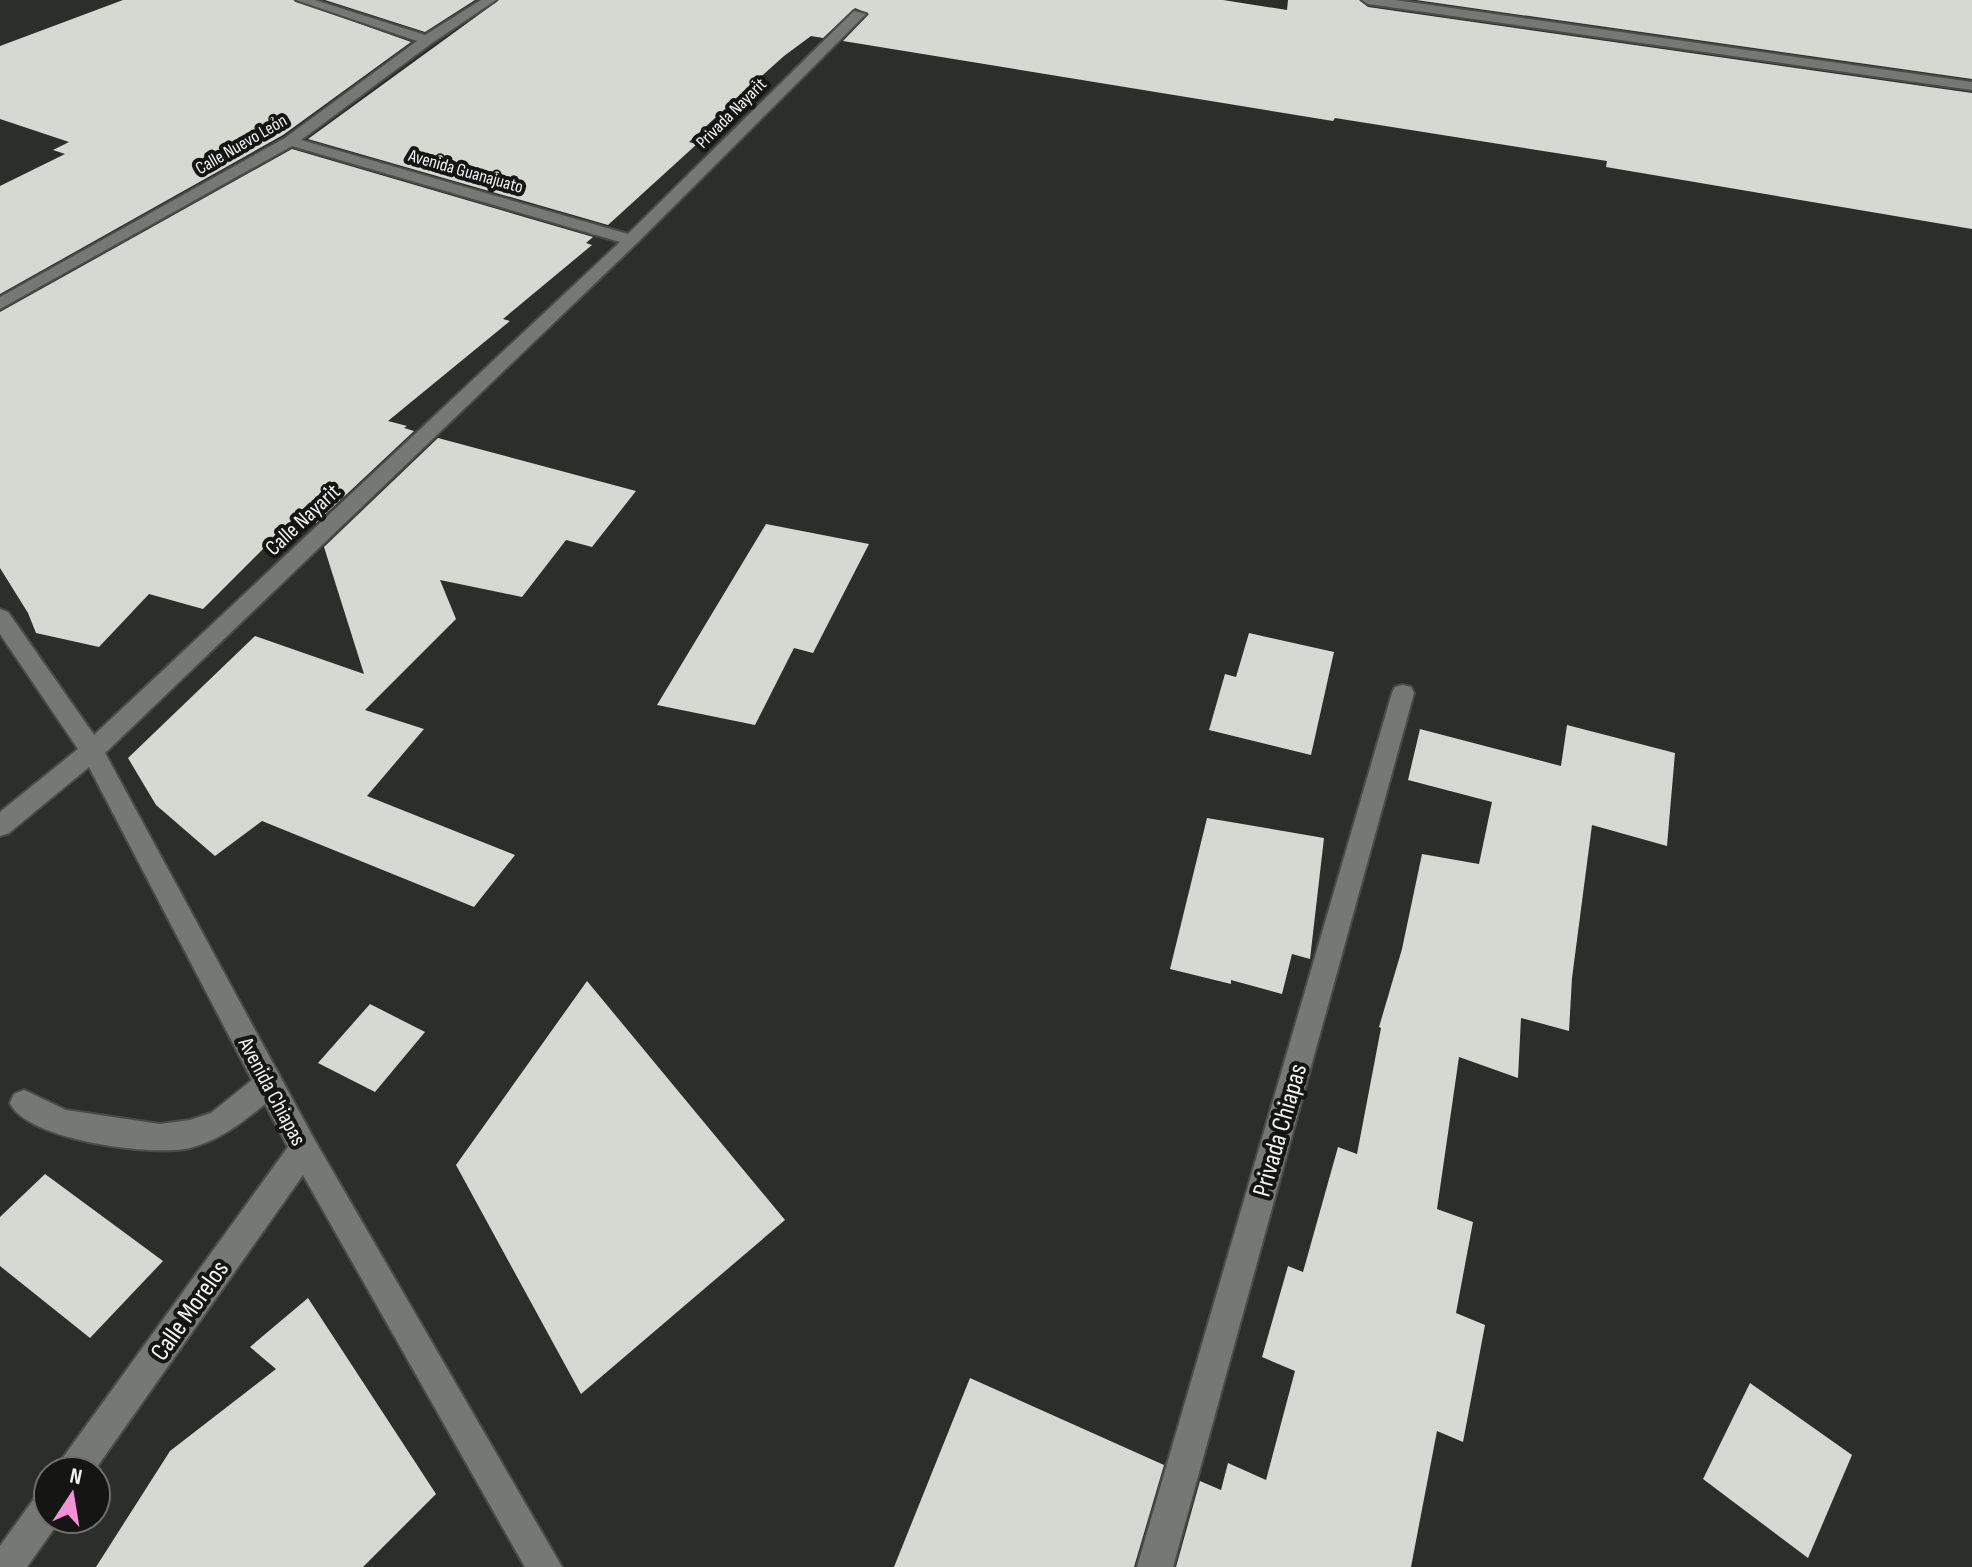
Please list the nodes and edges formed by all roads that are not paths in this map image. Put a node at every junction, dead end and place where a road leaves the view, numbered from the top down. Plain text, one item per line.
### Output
1 (302, 0) edge
2 (490, 0) edge
3 (1368, 0) edge
4 (859, 14) dead end
5 (427, 40) junction
6 (1972, 86) edge
7 (290, 141) junction
8 (631, 240) junction
9 (0, 304) edge
10 (0, 617) edge
11 (1403, 693) dead end
12 (92, 751) junction
13 (0, 826) edge
14 (269, 1084) junction
15 (24, 1103) dead end
16 (304, 1149) junction
17 (85, 1455) edge
18 (32, 1530) edge
19 (6, 1567) edge
20 (544, 1567) edge
21 (1155, 1567) edge

1 - 5 street
2 - 5 street, Calle Nuevo León
3 - 6 street
4 - 8 street, Privada Nayarit
5 - 7 street, Calle Nuevo León
7 - 8 street, Avenida Guanajuato
7 - 9 street, Calle Nuevo León
8 - 12 street, Calle Nayarit
10 - 12 street, Avenida Chiapas
11 - 21 street, Privada Chiapas
12 - 13 street, Calle Nayarit
12 - 14 street, Avenida Chiapas
14 - 15 street
14 - 16 street, Avenida Chiapas
16 - 17 street, Calle Morelos
16 - 20 street, Avenida Chiapas
18 - 19 street

